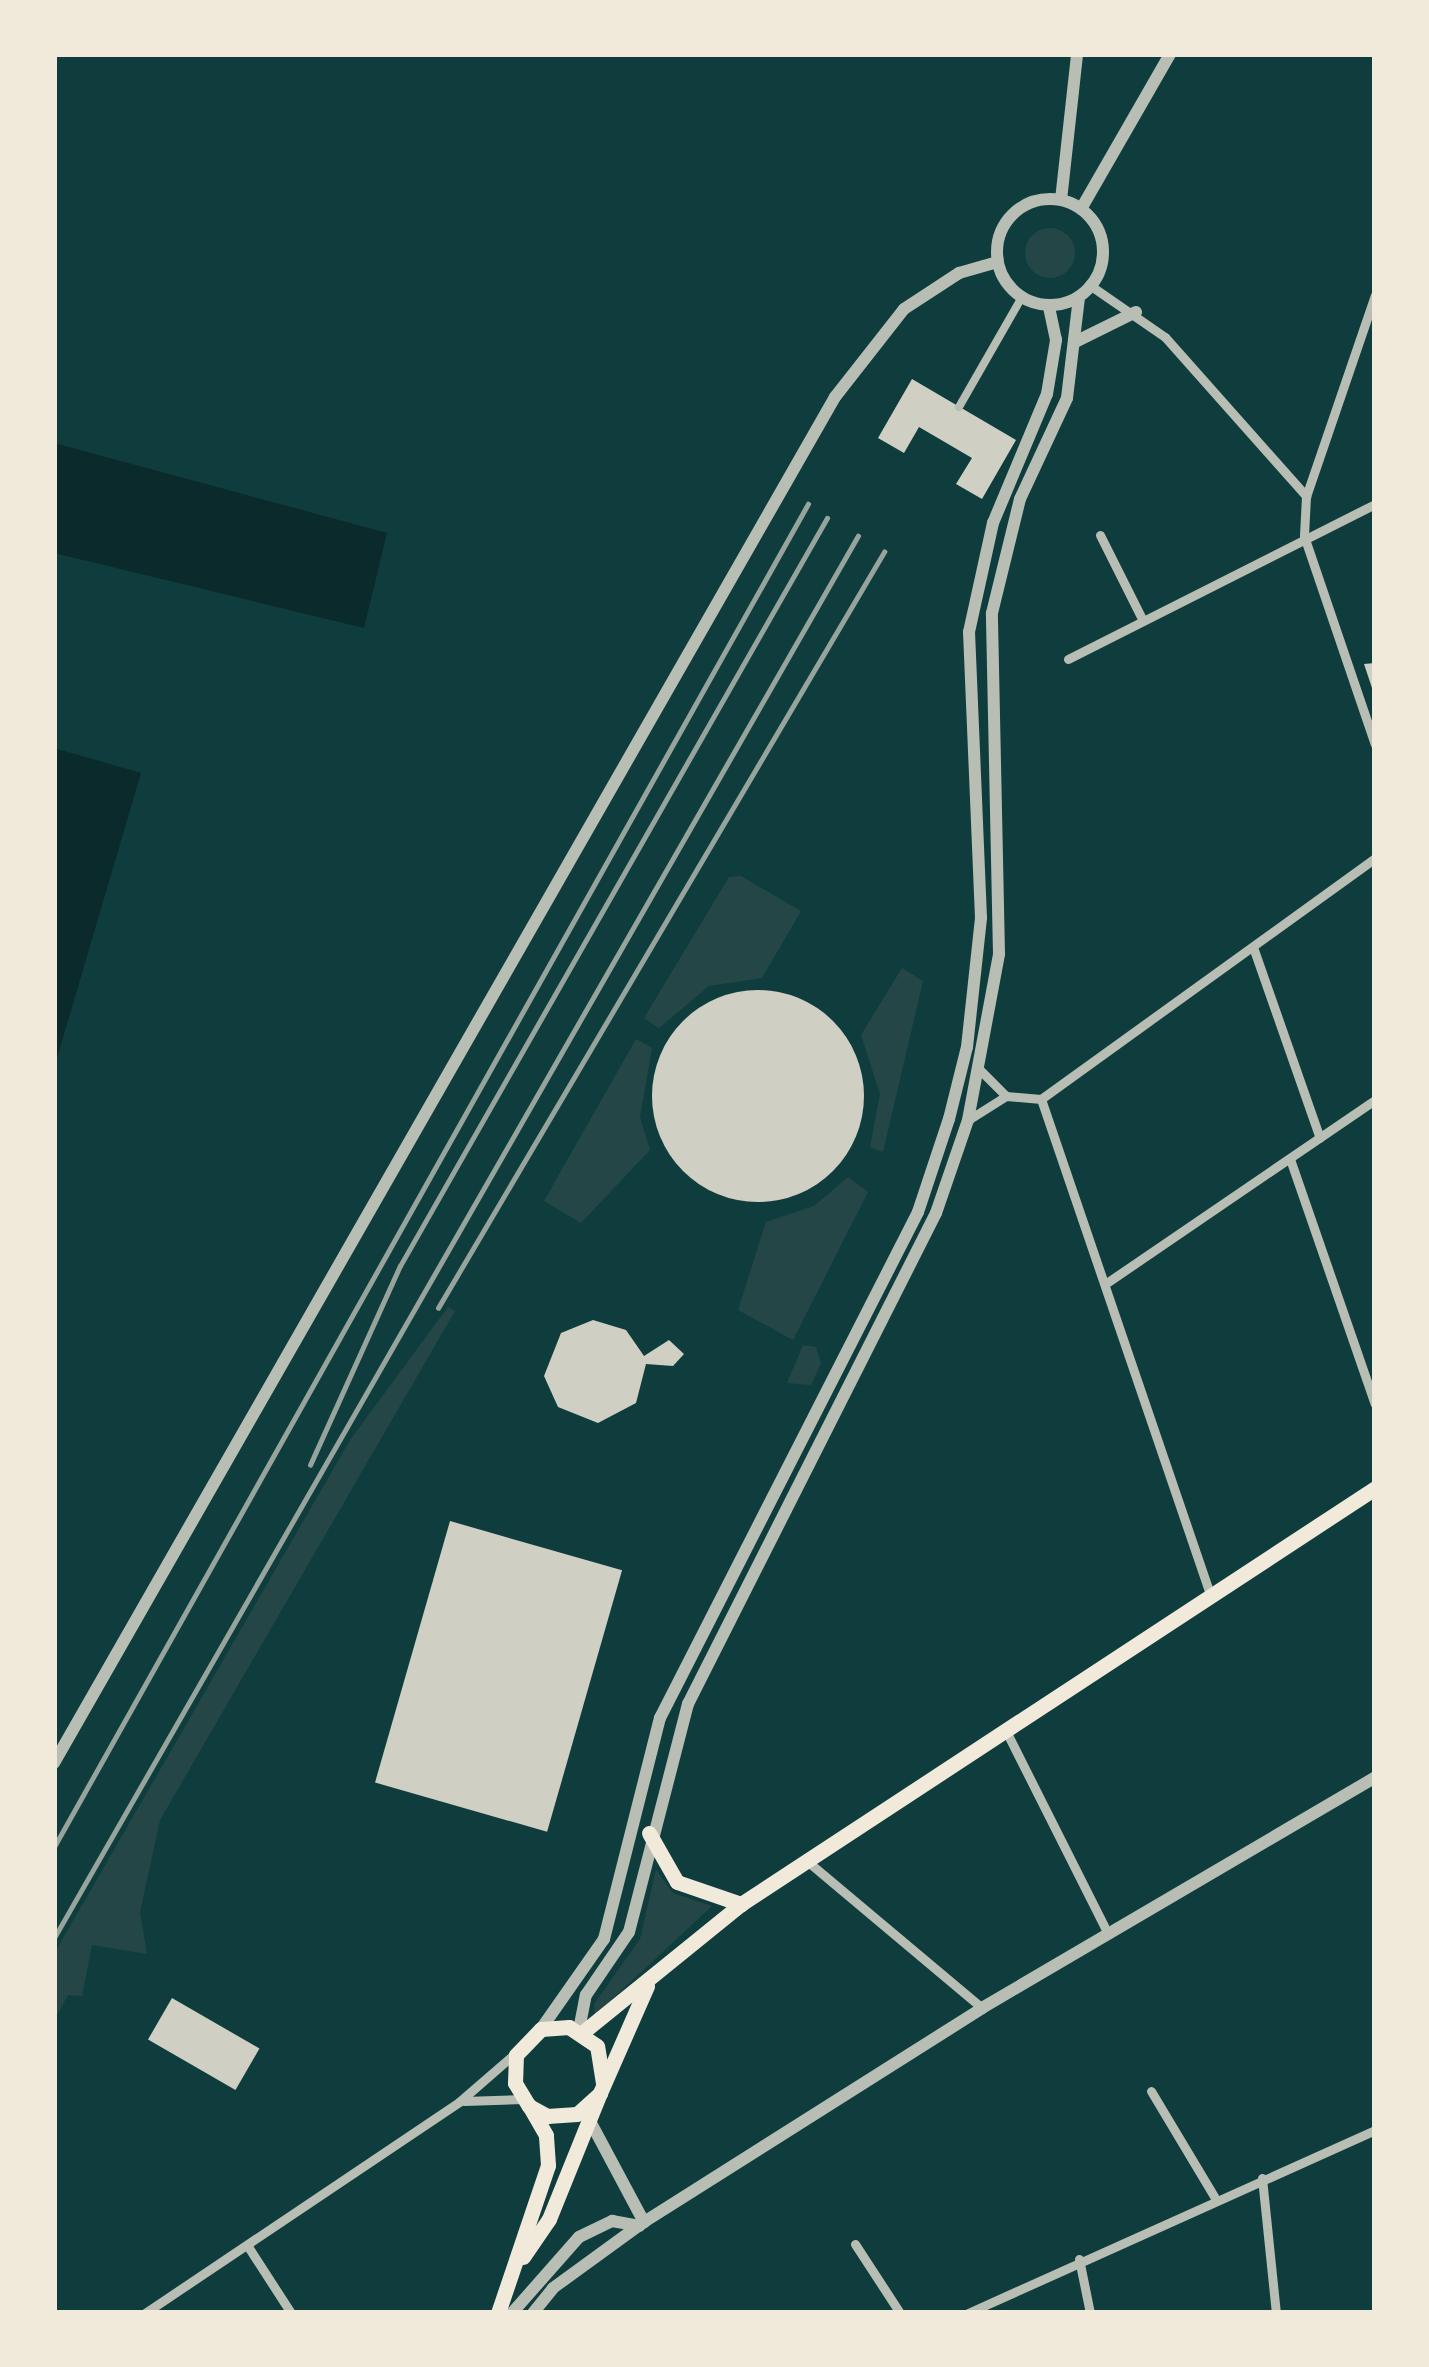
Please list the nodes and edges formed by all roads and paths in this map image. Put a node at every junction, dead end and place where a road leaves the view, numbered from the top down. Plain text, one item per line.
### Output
1 (1077, 54) edge
2 (1170, 54) edge
3 (1061, 200) junction
4 (1081, 209) junction
5 (997, 262) junction
6 (1091, 286) junction
7 (1375, 295) edge
8 (1022, 297) junction
9 (1079, 297) junction
10 (1049, 306) junction
11 (1136, 312) junction
12 (1370, 320) edge
13 (1076, 342) junction
14 (959, 406) dead end
15 (1306, 496) junction
16 (1375, 504) edge
17 (1100, 535) dead end
18 (1304, 536) junction
19 (1143, 621) junction
20 (1068, 658) dead end
21 (1375, 744) edge
22 (1375, 858) edge
23 (1253, 946) junction
24 (980, 1070) junction
25 (1006, 1096) junction
26 (1041, 1099) junction
27 (1375, 1100) edge
28 (968, 1120) junction
29 (1320, 1138) junction
30 (1290, 1159) junction
31 (1105, 1284) junction
32 (1375, 1404) edge
33 (1375, 1488) edge
34 (1211, 1597) junction
35 (1006, 1731) junction
36 (54, 1763) edge
37 (1375, 1777) edge
38 (649, 1833) junction
39 (806, 1860) junction
40 (741, 1904) junction
41 (1108, 1934) junction
42 (648, 1984) junction
43 (982, 2008) junction
44 (542, 2029) junction
45 (581, 2031) junction
46 (520, 2047) junction
47 (602, 2088) junction
48 (1151, 2091) dead end
49 (459, 2102) junction
50 (526, 2103) junction
51 (590, 2121) junction
52 (1375, 2130) edge
53 (1262, 2178) junction
54 (1215, 2198) junction
55 (642, 2224) junction
56 (855, 2244) dead end
57 (247, 2245) junction
58 (1078, 2259) junction
59 (514, 2270) junction
60 (506, 2293) junction
61 (145, 2313) edge
62 (291, 2313) edge
63 (488, 2313) edge
64 (498, 2313) edge
65 (512, 2313) edge
66 (533, 2313) edge
67 (900, 2313) edge
68 (968, 2313) edge
69 (1090, 2313) edge
70 (1276, 2313) edge

1 - 3 street
2 - 4 street
3 - 4 street
3 - 5 street
4 - 6 street
5 - 8 street
5 - 36 street
6 - 9 street
6 - 11 street
7 - 12 street
8 - 10 street
8 - 14 street
9 - 10 street
9 - 13 street
10 - 44 street
11 - 13 street
11 - 15 street
12 - 15 street
13 - 24 street
15 - 18 street
16 - 18 street
17 - 19 street
18 - 19 street
18 - 21 street
19 - 20 street
22 - 23 street
23 - 26 street
23 - 29 street
24 - 25 street
24 - 28 street
25 - 26 street
25 - 28 street
26 - 31 street
27 - 29 street
28 - 38 street
29 - 30 street
30 - 31 street
30 - 32 street
31 - 34 street
33 - 34 main road
34 - 35 main road
35 - 39 main road
35 - 41 street
37 - 41 street
38 - 40 main road
38 - 45 street
39 - 40 main road
39 - 43 street
40 - 42 main road
41 - 43 street
42 - 45 main road
42 - 47 main road
43 - 55 street
44 - 45 main road
44 - 46 main road
45 - 47 main road
46 - 49 street
46 - 50 main road
47 - 50 main road
47 - 51 main road
48 - 54 street
49 - 50 street
49 - 57 street
50 - 59 main road
51 - 55 street
51 - 59 main road
52 - 53 street
53 - 54 street
53 - 70 street
54 - 58 street
55 - 65 street
55 - 66 street
56 - 67 street
57 - 61 street
57 - 62 street
58 - 68 street
58 - 69 street
59 - 60 main road
60 - 63 street
60 - 64 main road

